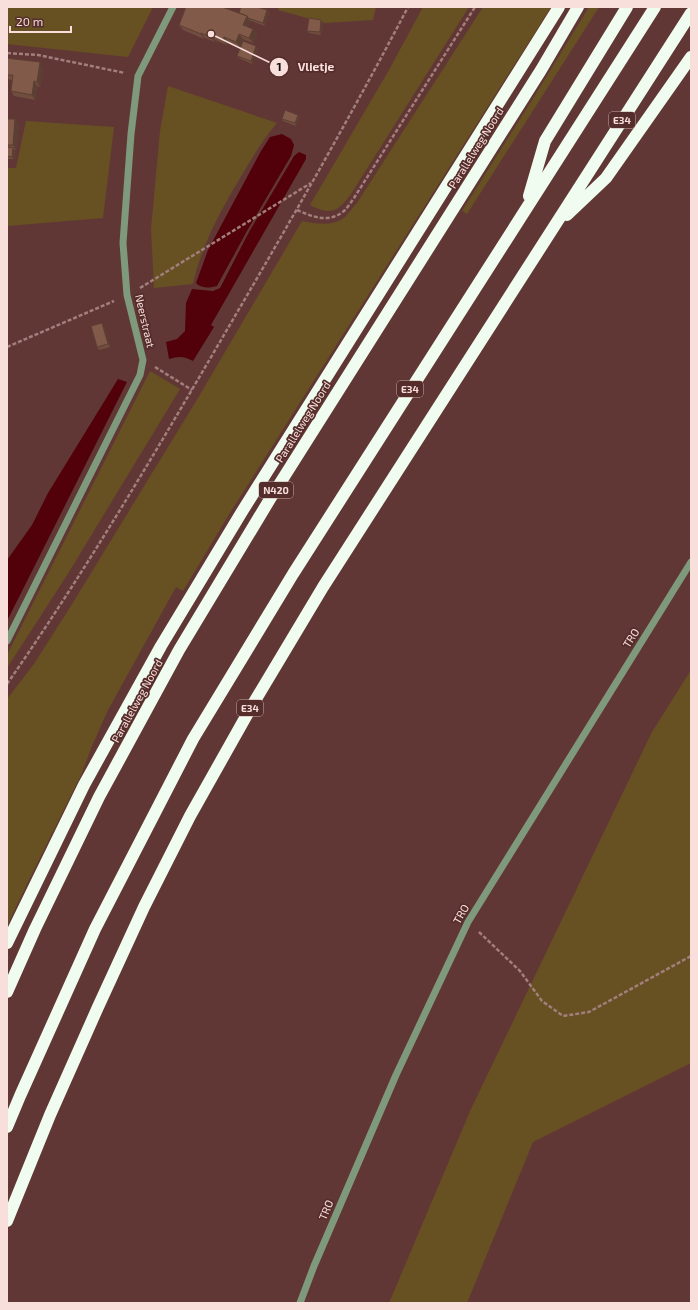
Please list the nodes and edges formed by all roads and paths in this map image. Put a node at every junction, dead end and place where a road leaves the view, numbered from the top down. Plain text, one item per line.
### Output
1 (173, 7) edge
2 (408, 7) edge
3 (475, 7) edge
4 (559, 7) edge
5 (578, 7) edge
6 (627, 7) edge
7 (655, 7) edge
8 (691, 13) edge
9 (7, 53) edge
10 (691, 57) edge
11 (138, 76) junction
12 (312, 183) junction
13 (526, 209) junction
14 (297, 210) junction
15 (553, 228) junction
16 (127, 295) junction
17 (7, 347) edge
18 (143, 360) junction
19 (192, 390) junction
20 (691, 562) edge
21 (7, 641) edge
22 (7, 684) edge
23 (468, 922) junction
24 (7, 943) edge
25 (691, 956) edge
26 (7, 992) edge
27 (7, 1127) edge
28 (7, 1221) edge
29 (300, 1303) edge

1 - 11 street, Neerstraat
2 - 12 path
3 - 14 path
4 - 24 highway, Parallelweg Noord / N420
5 - 26 highway, Parallelweg Noord / N420
6 - 13 highway
7 - 13 highway, E34
8 - 15 highway, E34
9 - 11 path
10 - 15 highway
11 - 16 street, Neerstraat
12 - 14 path
12 - 16 path
13 - 27 highway, E34
14 - 19 path
15 - 28 highway, E34
16 - 17 path
16 - 18 street, Neerstraat
18 - 19 path
18 - 21 street, Neerstraat
19 - 22 path
20 - 23 street, TRO
23 - 25 path
23 - 29 street, TRO

